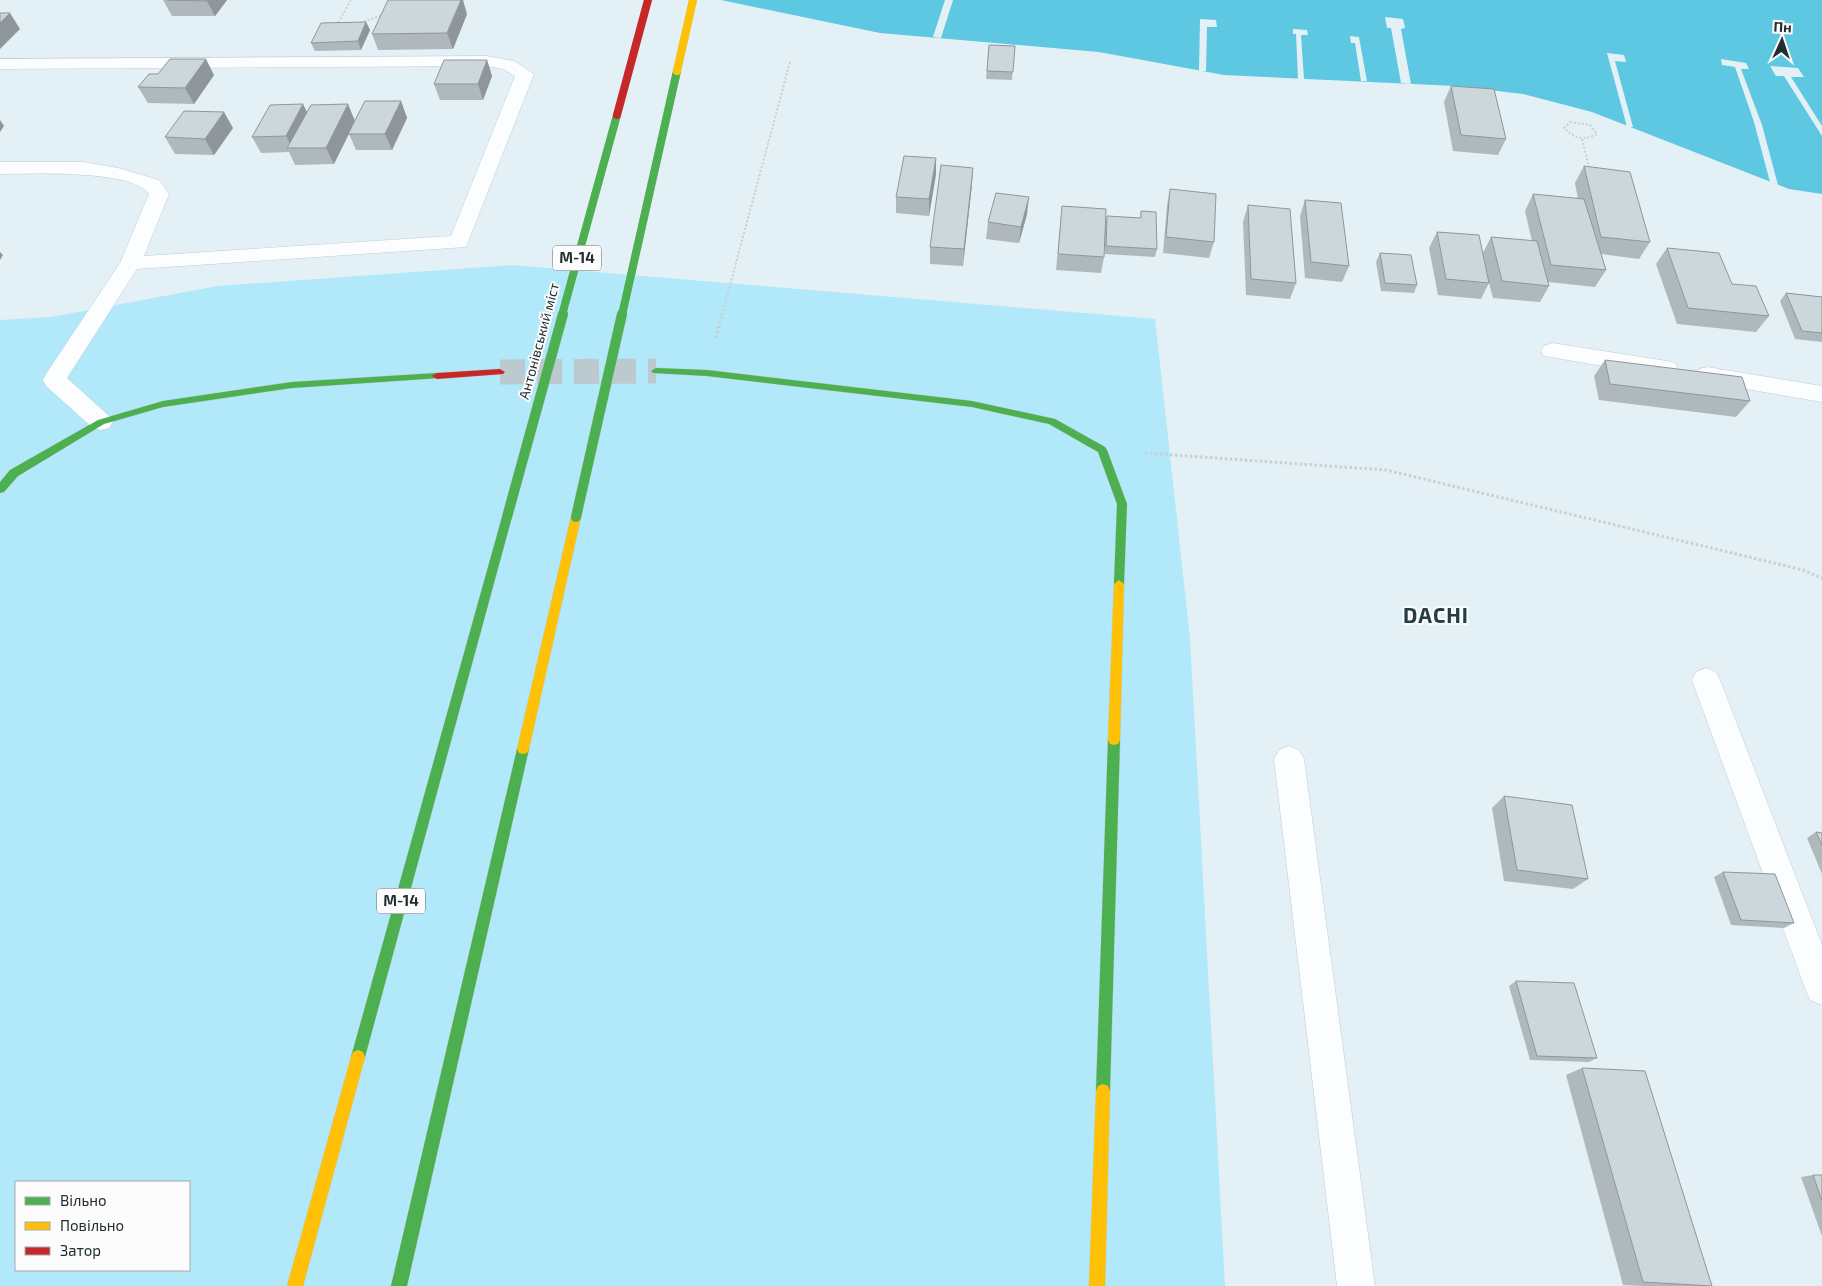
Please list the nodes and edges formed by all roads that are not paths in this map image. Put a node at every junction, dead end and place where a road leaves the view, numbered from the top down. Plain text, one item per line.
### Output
1 (648, 0) edge
2 (693, 0) edge
3 (0, 64) edge
4 (0, 168) edge
5 (130, 263) junction
6 (1552, 351) dead end
7 (656, 371) tunnel mouth
8 (500, 372) tunnel mouth
9 (1822, 394) edge
10 (101, 422) junction
11 (0, 489) edge
12 (1706, 680) dead end
13 (1289, 758) dead end
14 (1822, 988) edge
15 (295, 1286) edge
16 (399, 1286) edge
17 (1097, 1286) edge
18 (1356, 1286) edge

1 - 15 main road, Антонівський міст / М-14, bridge
2 - 16 main road, bridge
3 - 5 street
4 - 5 street
5 - 10 street
6 - 9 street
7 - 17 main road
8 - 10 main road
10 - 11 main road
12 - 14 street
13 - 18 street

